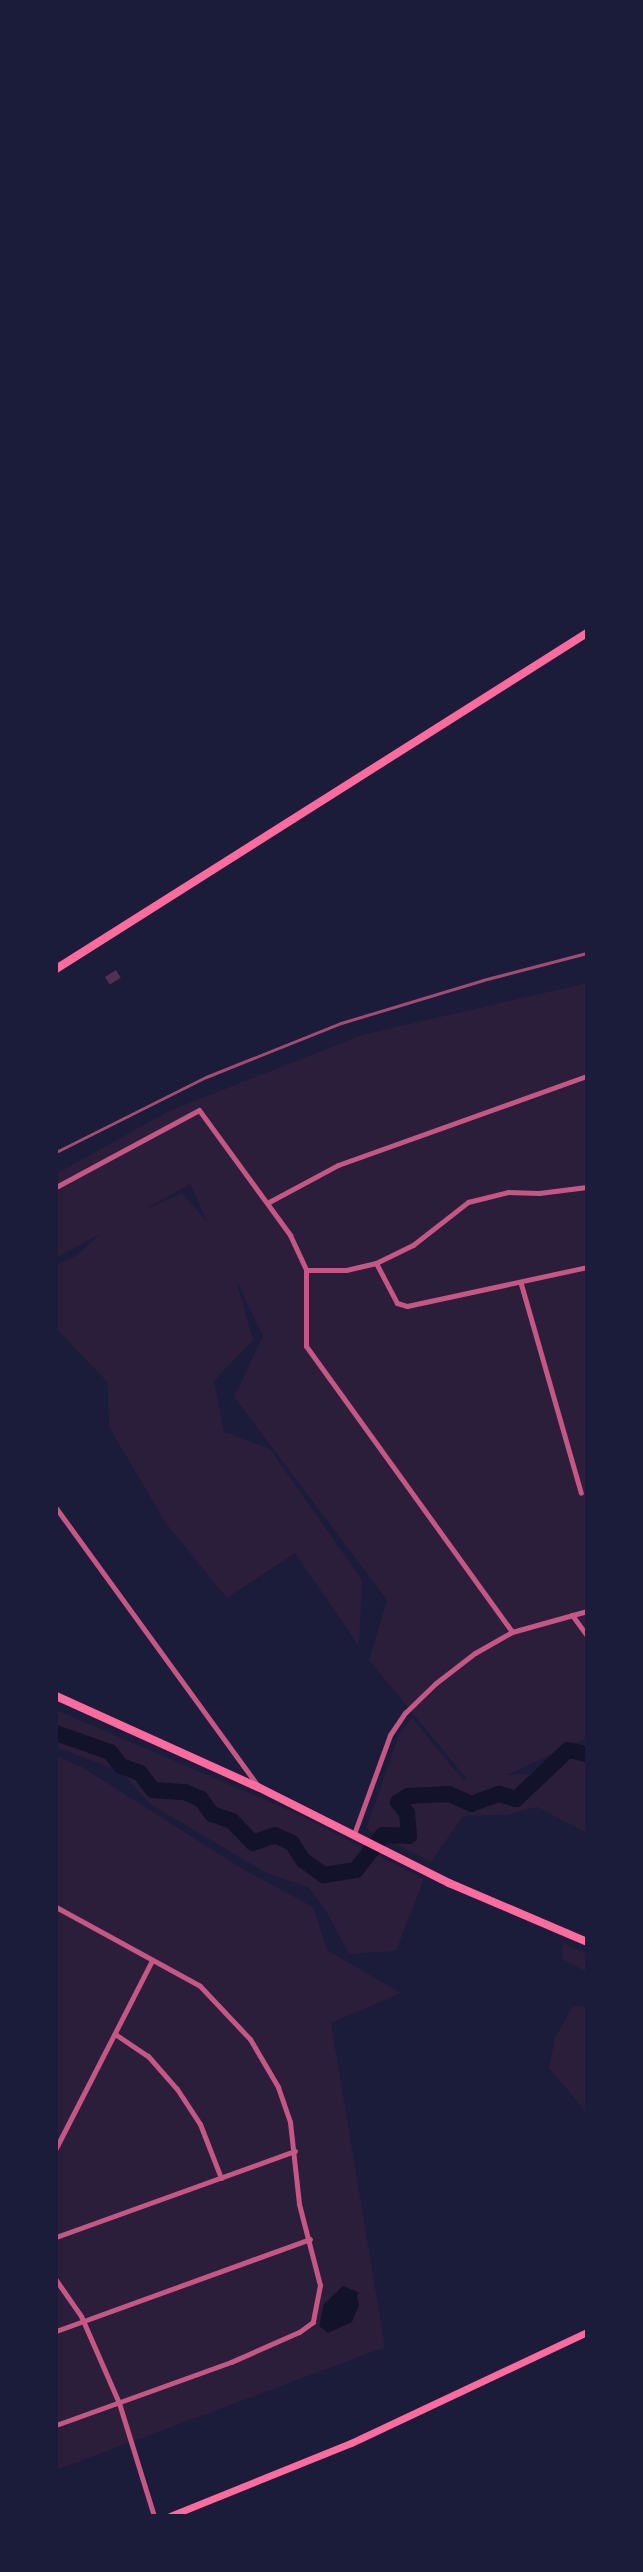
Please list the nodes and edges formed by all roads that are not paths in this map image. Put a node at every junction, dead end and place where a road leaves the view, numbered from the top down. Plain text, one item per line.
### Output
1 (587, 633) edge
2 (56, 969) edge
3 (587, 1076) edge
4 (56, 1187) edge
5 (587, 1187) edge
6 (269, 1202) junction
7 (376, 1263) junction
8 (586, 1267) edge
9 (306, 1270) junction
10 (587, 1277) edge
11 (521, 1284) junction
12 (581, 1493) dead end
13 (56, 1508) edge
14 (587, 1611) edge
15 (572, 1615) junction
16 (512, 1632) junction
17 (587, 1636) edge
18 (56, 1696) edge
19 (258, 1787) junction
20 (354, 1834) junction
21 (56, 1907) edge
22 (587, 1942) edge
23 (153, 1960) junction
24 (115, 2034) junction
25 (56, 2148) edge
26 (295, 2151) junction
27 (221, 2178) junction
28 (56, 2237) edge
29 (310, 2239) junction
30 (56, 2280) edge
31 (84, 2321) junction
32 (56, 2331) edge
33 (587, 2332) edge
34 (119, 2403) junction
35 (56, 2425) edge
36 (154, 2516) edge
37 (170, 2516) edge

1 - 2 main road
3 - 6 street
4 - 6 street
5 - 7 street
6 - 9 street
7 - 9 street
7 - 11 street
8 - 10 street
8 - 11 street
9 - 16 street
11 - 12 street
13 - 19 street
14 - 15 street
15 - 16 street
15 - 17 street
16 - 20 street
18 - 19 main road
19 - 20 main road
20 - 22 main road
21 - 23 street
23 - 24 street
23 - 26 street
24 - 25 street
24 - 27 street
26 - 27 street
26 - 29 street
27 - 28 street
29 - 31 street
29 - 34 street
30 - 31 street
31 - 32 street
31 - 34 street
33 - 37 main road
34 - 35 street
34 - 36 street

